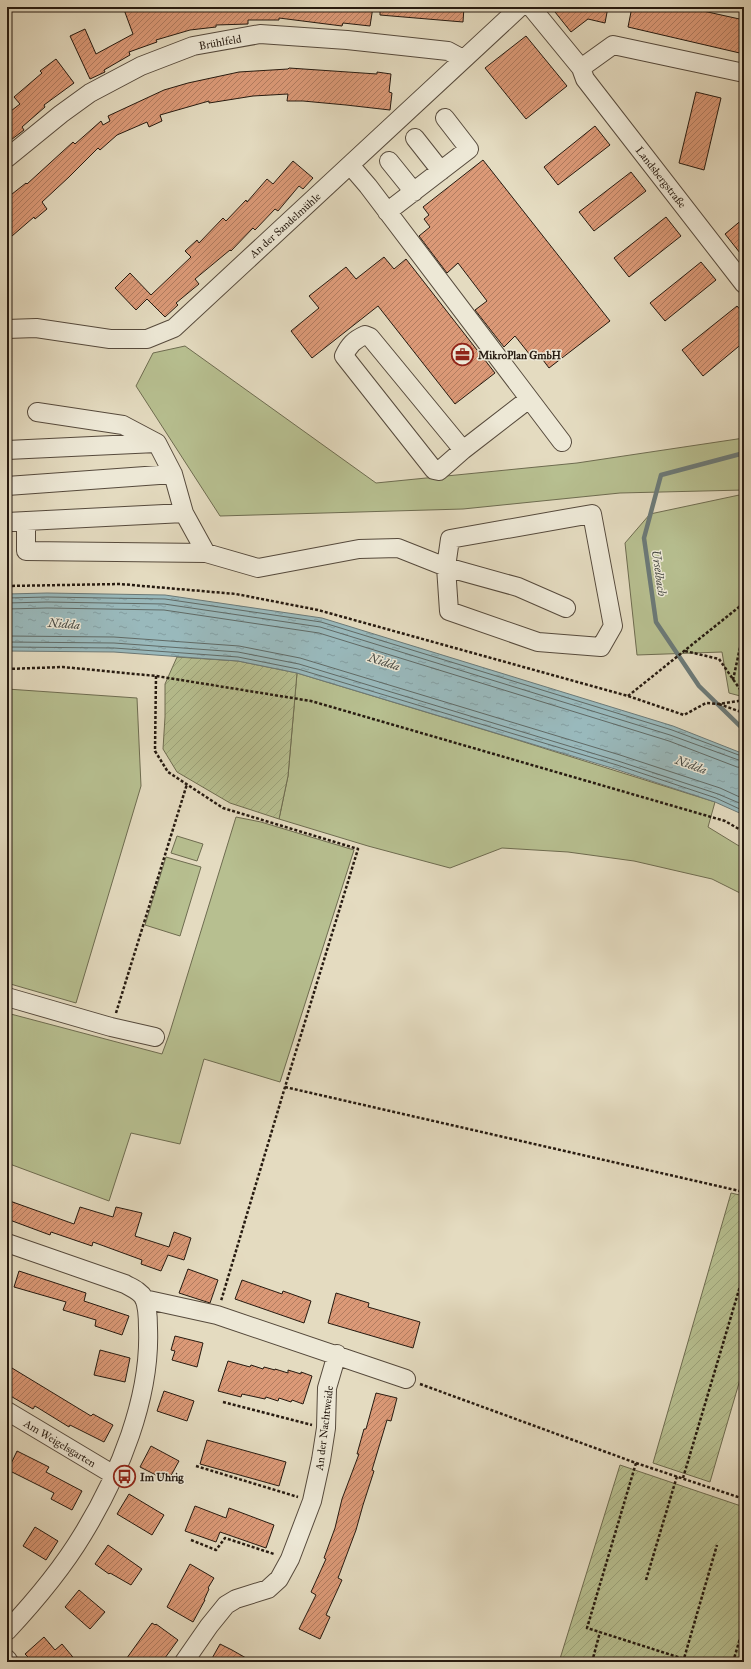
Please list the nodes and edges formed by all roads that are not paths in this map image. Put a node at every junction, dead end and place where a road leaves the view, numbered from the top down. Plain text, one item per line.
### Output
1 (520, 7) edge
2 (531, 7) edge
3 (463, 59) junction
4 (581, 68) junction
5 (744, 73) edge
6 (444, 118) dead end
7 (415, 138) dead end
8 (7, 158) edge
9 (390, 161) dead end
10 (350, 165) junction
11 (442, 171) junction
12 (414, 192) junction
13 (387, 212) junction
14 (744, 284) edge
15 (7, 329) edge
16 (529, 399) junction
17 (37, 412) dead end
18 (562, 442) dead end
19 (157, 443) junction
20 (7, 450) edge
21 (463, 450) junction
22 (173, 474) junction
23 (7, 486) edge
24 (184, 513) junction
25 (26, 521) junction
26 (7, 522) edge
27 (206, 553) junction
28 (446, 567) junction
29 (566, 608) dead end
30 (7, 997) edge
31 (155, 1037) dead end
32 (7, 1243) edge
33 (144, 1299) junction
34 (337, 1354) junction
35 (406, 1379) road end
36 (7, 1411) edge
37 (114, 1475) junction
38 (7, 1631) edge
39 (7, 1660) edge
40 (9, 1662) edge
41 (184, 1662) edge

1 - 3 street, An der Sandelmühle
2 - 4 street, Landsbergstraße
3 - 8 street, Brühlfeld
3 - 10 street, An der Sandelmühle
4 - 5 street
4 - 14 street, Landsbergstraße
6 - 11 street
7 - 11 street
9 - 12 street
10 - 13 street
10 - 15 street, An der Sandelmühle
11 - 12 street
12 - 13 street
13 - 16 street
16 - 18 street
16 - 21 street
17 - 19 street
19 - 20 street
19 - 22 street
21 - 21 street
22 - 23 street
22 - 24 street
24 - 25 street
24 - 27 street
25 - 26 street
25 - 27 street
27 - 28 street
28 - 28 street
28 - 29 street
30 - 31 street
32 - 33 street
33 - 34 street
33 - 37 street
34 - 35 street
34 - 41 street, An der Nachtweide
36 - 37 street, Am Weigelsgarten
37 - 38 street
39 - 40 street

